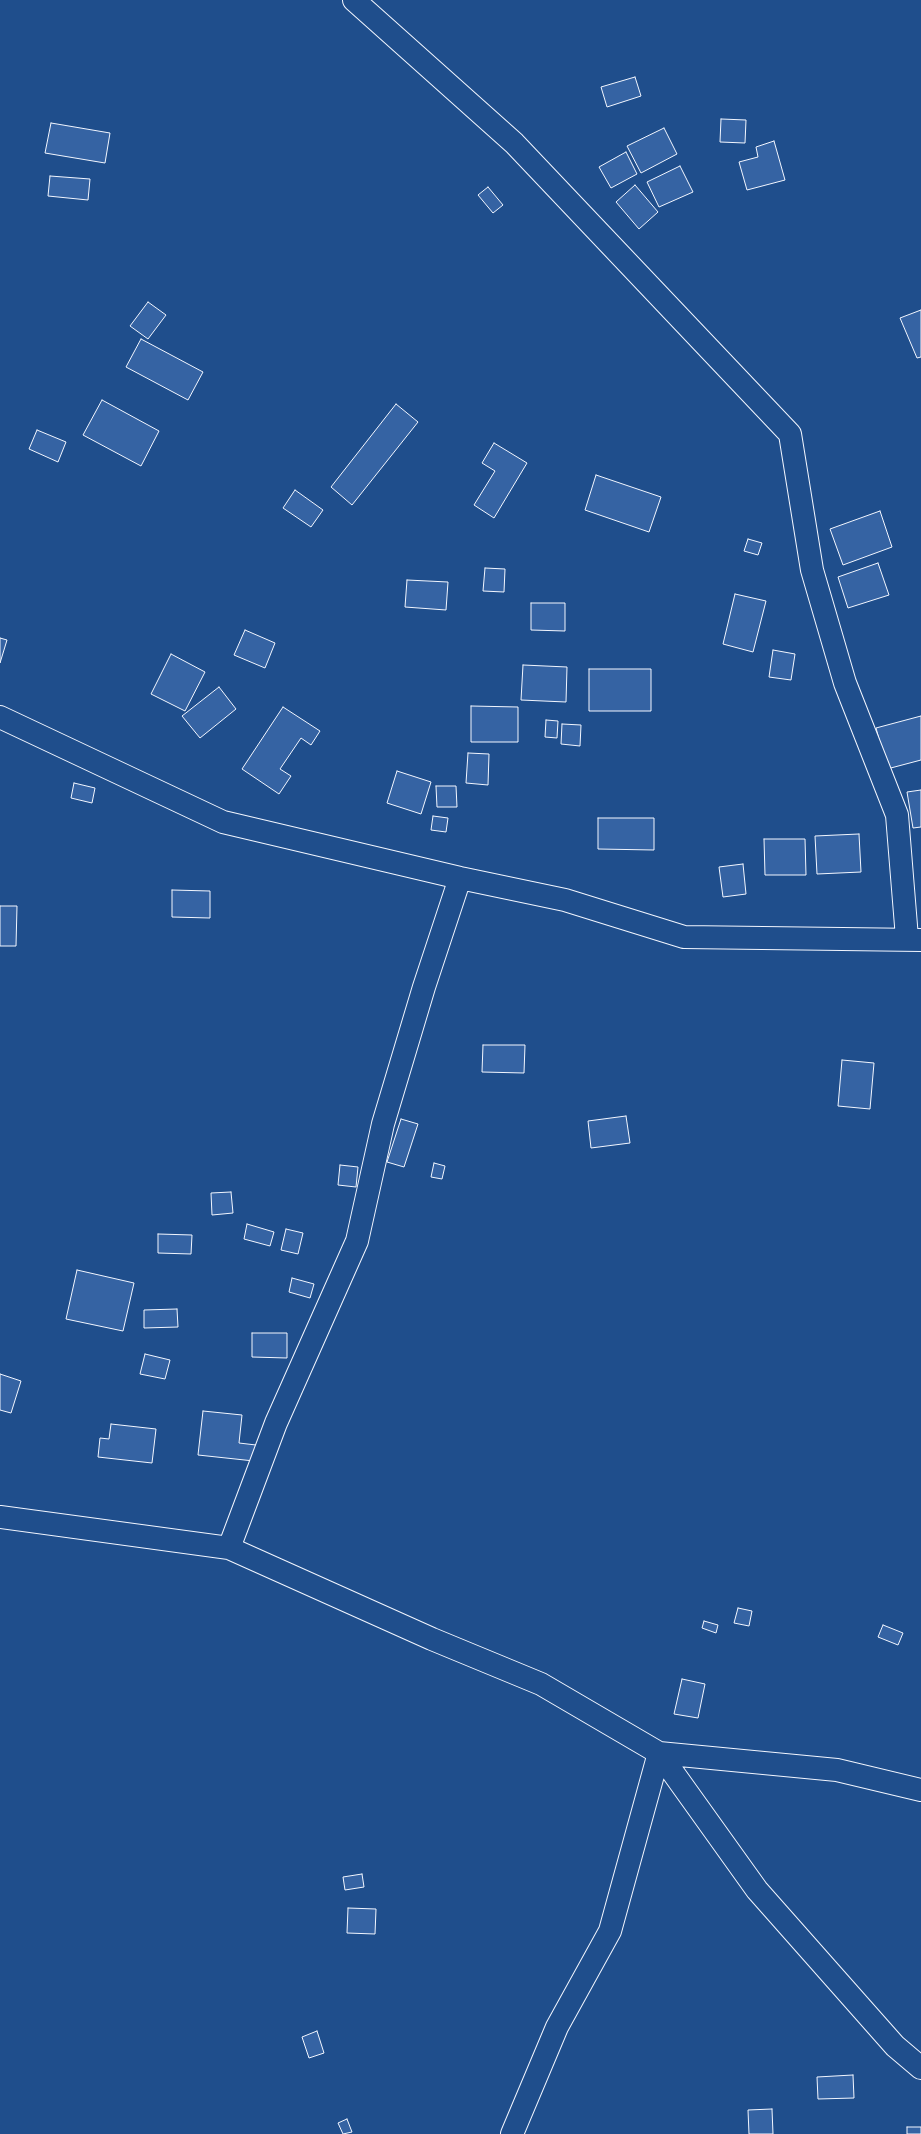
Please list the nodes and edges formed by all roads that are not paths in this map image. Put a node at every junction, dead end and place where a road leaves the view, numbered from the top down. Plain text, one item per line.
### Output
1 (354, 0) edge
2 (0, 717) edge
3 (460, 878) junction
4 (914, 939) edge
5 (0, 1517) edge
6 (229, 1548) junction
7 (659, 1753) junction
8 (921, 1790) edge
9 (921, 2068) edge
10 (512, 2134) edge

1 - 4 street
2 - 3 street
3 - 4 street
3 - 6 street
5 - 6 street
6 - 7 street
7 - 8 street
7 - 9 street
7 - 10 street

